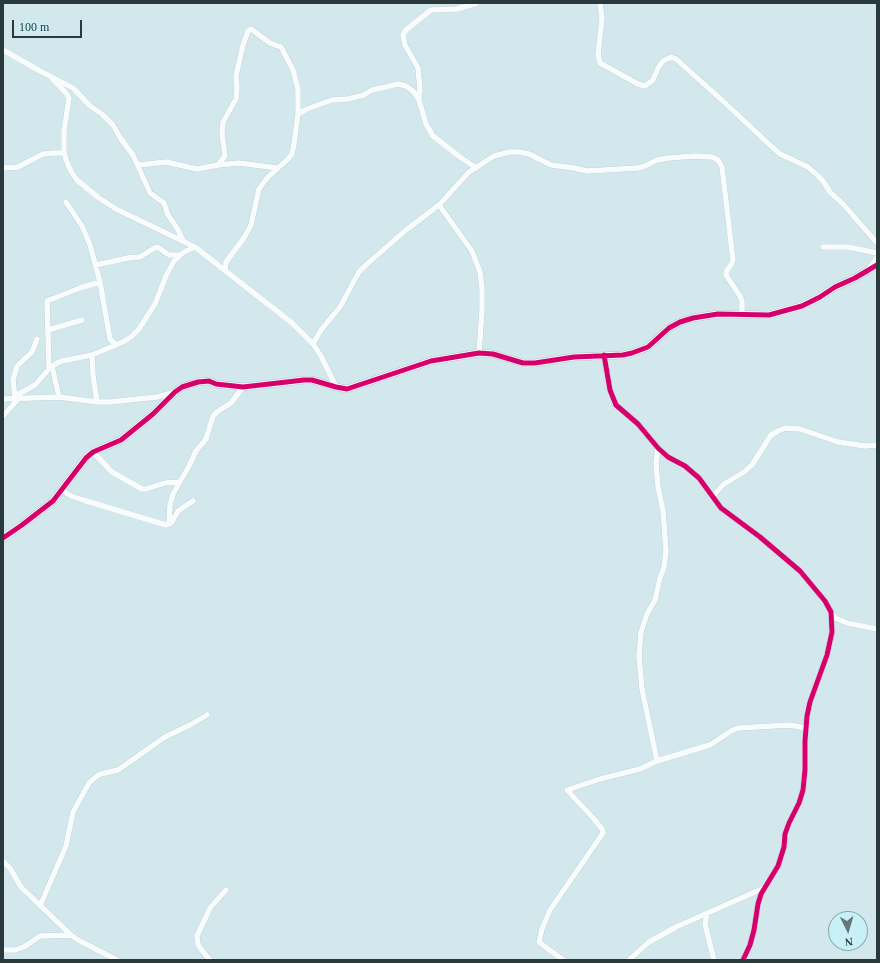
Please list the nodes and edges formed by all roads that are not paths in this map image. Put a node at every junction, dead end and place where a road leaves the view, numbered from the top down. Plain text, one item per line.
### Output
1 (477, 3) edge
2 (600, 3) edge
3 (3, 50) edge
4 (50, 76) junction
5 (419, 100) junction
6 (298, 114) junction
7 (64, 153) junction
8 (138, 165) junction
9 (218, 165) junction
10 (3, 168) edge
11 (277, 168) junction
12 (476, 168) junction
13 (66, 202) dead end
14 (439, 205) junction
15 (183, 241) junction
16 (877, 243) edge
17 (195, 246) junction
18 (823, 247) dead end
19 (877, 253) edge
20 (180, 256) junction
21 (877, 258) edge
22 (877, 265) edge
23 (96, 266) junction
24 (224, 269) junction
25 (868, 270) junction
26 (100, 282) junction
27 (742, 315) junction
28 (82, 320) dead end
29 (48, 330) junction
30 (37, 339) dead end
31 (313, 344) junction
32 (116, 345) junction
33 (479, 353) junction
34 (92, 355) junction
35 (604, 355) junction
36 (50, 368) junction
37 (243, 387) junction
38 (336, 387) junction
39 (175, 392) junction
40 (17, 397) junction
41 (59, 397) junction
42 (3, 399) edge
43 (97, 402) junction
44 (3, 416) edge
45 (877, 445) edge
46 (658, 448) junction
47 (93, 452) junction
48 (180, 482) junction
49 (62, 490) junction
50 (713, 496) junction
51 (193, 502) dead end
52 (169, 524) junction
53 (3, 538) edge
54 (831, 612) junction
55 (876, 627) edge
56 (207, 715) dead end
57 (805, 728) junction
58 (657, 761) junction
59 (3, 861) edge
60 (764, 888) junction
61 (226, 890) dead end
62 (40, 906) junction
63 (707, 913) junction
64 (699, 917) junction
65 (705, 924) junction
66 (71, 935) junction
67 (3, 950) edge
68 (117, 960) edge
69 (210, 960) edge
70 (563, 960) edge
71 (629, 960) edge
72 (714, 960) edge
73 (743, 960) edge

1 - 5 street
2 - 16 street
3 - 4 street
4 - 7 street
4 - 8 street
5 - 6 street
5 - 12 street
6 - 9 street
6 - 11 street
7 - 10 street
7 - 15 street
8 - 9 street
8 - 15 street
9 - 11 street
11 - 24 street
12 - 14 street
12 - 27 street
13 - 23 street
14 - 31 street
14 - 33 street
15 - 17 street
17 - 20 street
17 - 24 street
18 - 19 street
20 - 23 street
20 - 32 street
21 - 25 street
22 - 25 street
23 - 26 street
24 - 31 street
25 - 27 street
26 - 29 street
26 - 32 street
27 - 35 street
28 - 29 street
29 - 36 street
30 - 40 street
31 - 38 street
32 - 34 street
33 - 35 street
33 - 38 street
34 - 36 street
34 - 43 street
35 - 46 street
36 - 40 street
36 - 41 street
37 - 38 street
37 - 39 street
37 - 48 street
39 - 43 street
39 - 47 street
40 - 41 street
40 - 42 street
40 - 44 street
41 - 43 street
45 - 50 street
46 - 50 street
46 - 58 street
47 - 48 street
47 - 49 street
48 - 52 street
49 - 52 street
49 - 53 street
50 - 54 street
51 - 52 street
54 - 55 street
54 - 57 street
56 - 62 street
57 - 58 street
57 - 60 street
58 - 70 street
59 - 62 street
60 - 63 street
60 - 73 street
61 - 69 street
62 - 66 street
63 - 64 street
63 - 65 street
64 - 65 street
64 - 71 street
65 - 72 street
66 - 67 street
66 - 68 street

